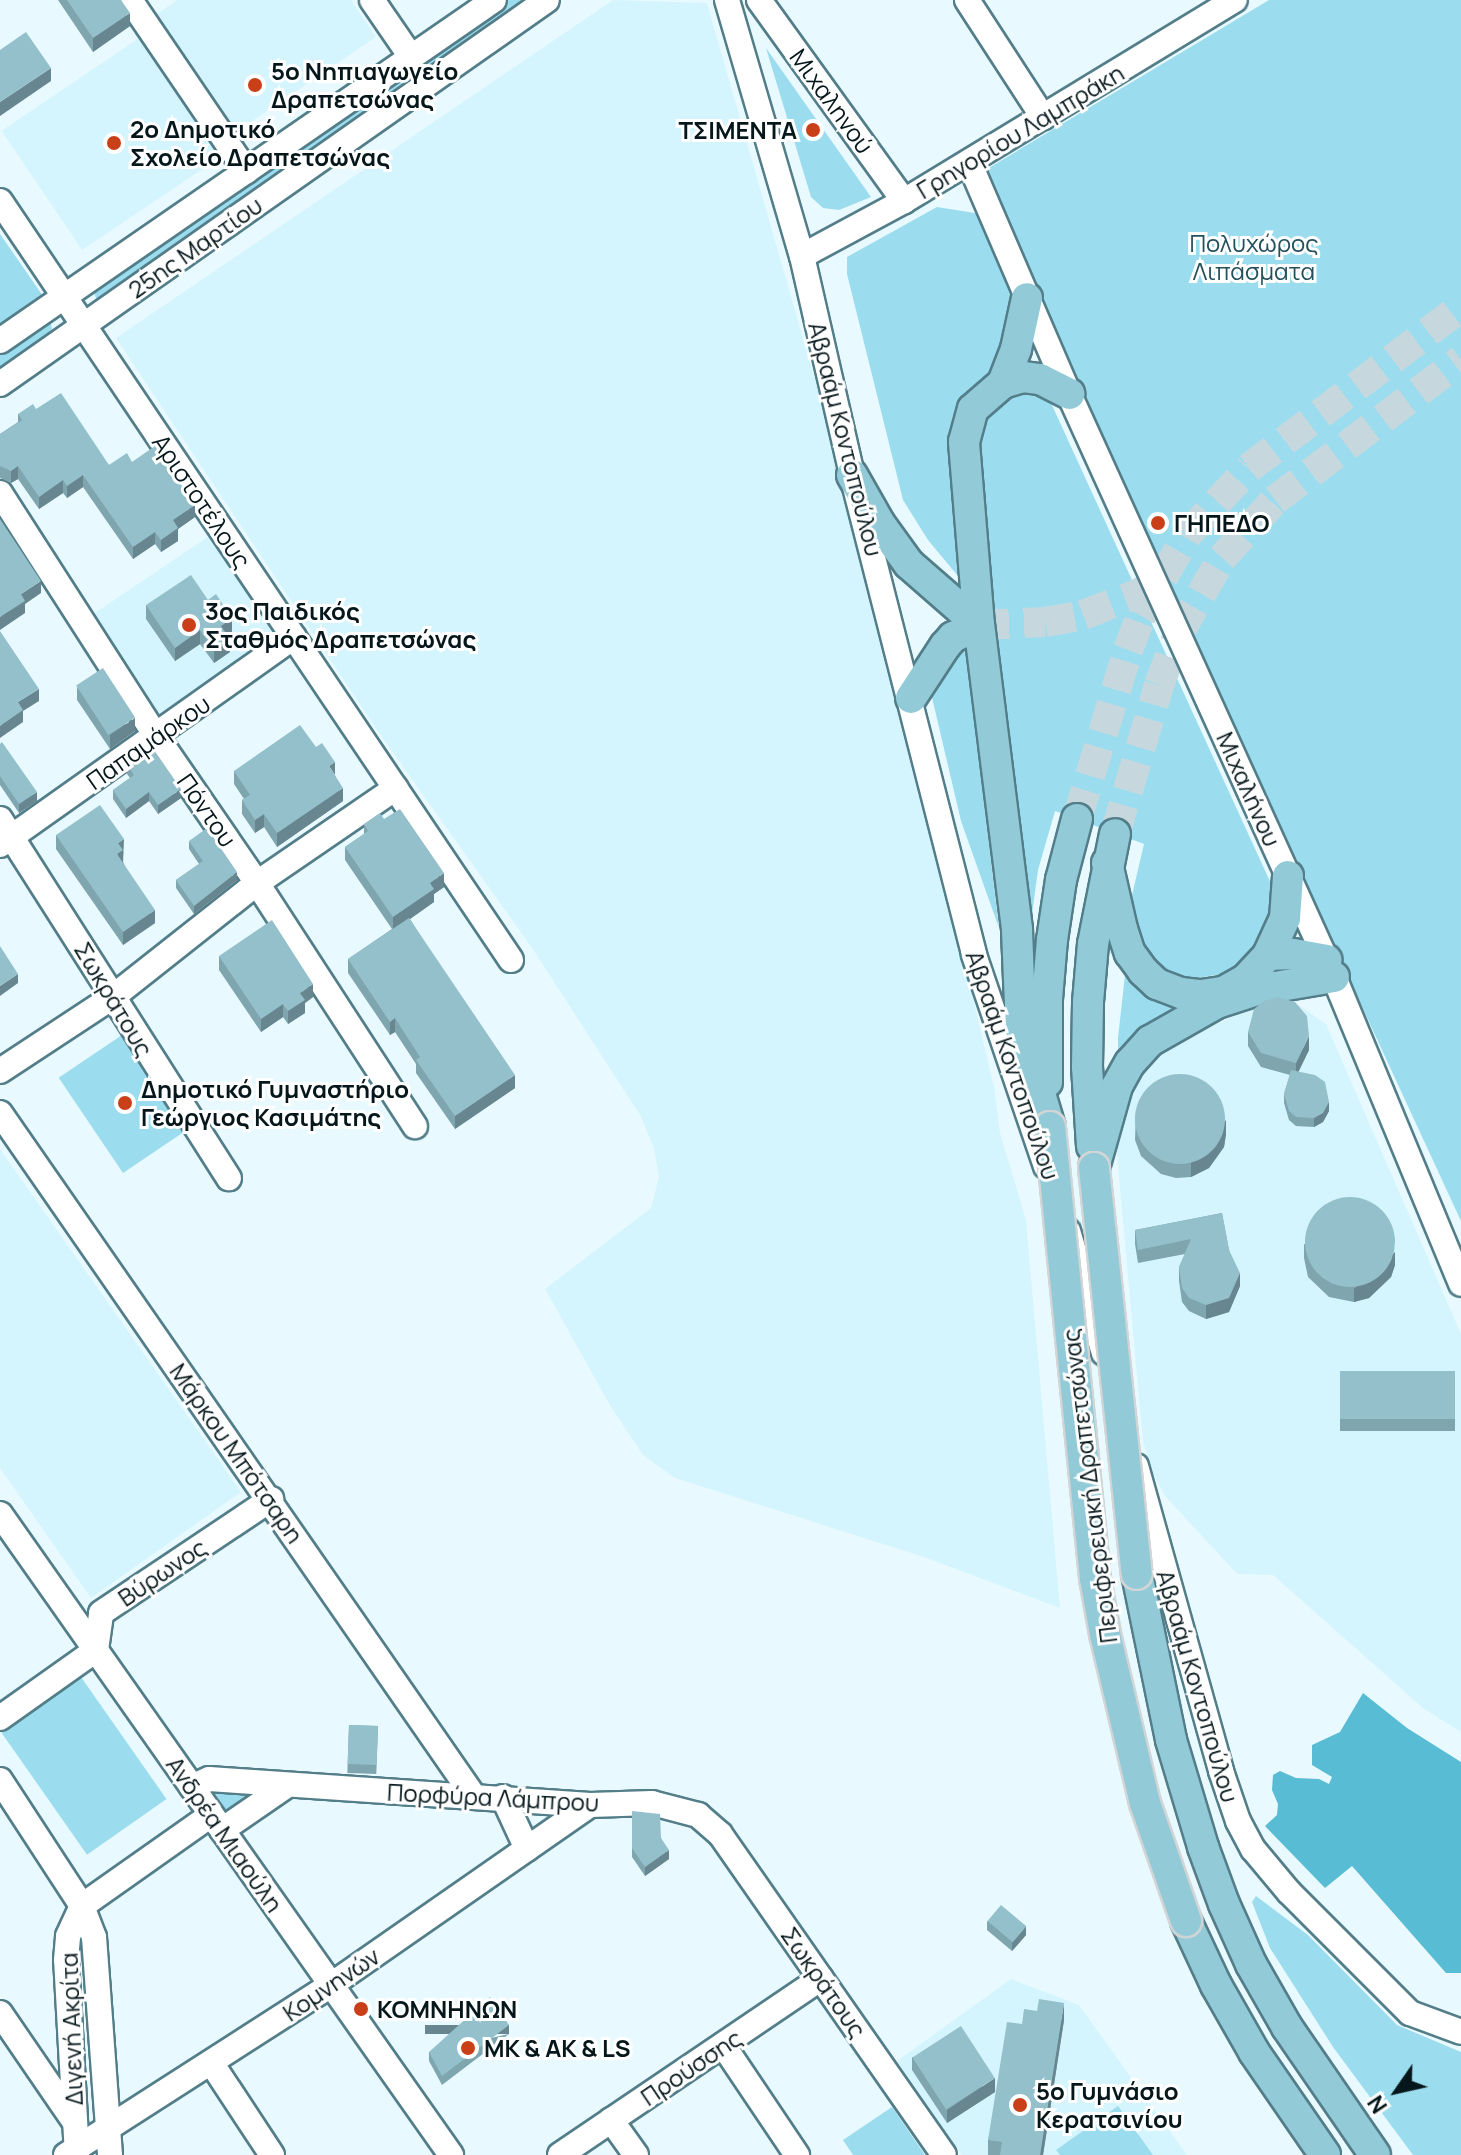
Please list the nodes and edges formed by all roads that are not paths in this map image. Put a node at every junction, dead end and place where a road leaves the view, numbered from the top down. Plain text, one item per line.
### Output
1 (130, 0) edge
2 (372, 0) edge
3 (494, 0) edge
4 (547, 0) edge
5 (727, 0) edge
6 (759, 0) edge
7 (967, 0) edge
8 (1228, 2) edge
9 (411, 57) junction
10 (1043, 117) junction
11 (969, 162) junction
12 (246, 171) junction
13 (0, 201) edge
14 (904, 201) junction
15 (802, 256) junction
16 (64, 297) junction
17 (1027, 298) junction
18 (84, 325) junction
19 (0, 341) edge
20 (1003, 383) junction
21 (0, 384) edge
22 (1069, 394) junction
23 (852, 475) junction
24 (0, 493) edge
25 (979, 625) junction
26 (294, 637) junction
27 (911, 698) junction
28 (156, 736) junction
29 (396, 788) junction
30 (1077, 819) tunnel mouth
31 (4, 834) edge
32 (1115, 834) tunnel mouth
33 (1107, 863) junction
34 (1288, 876) junction
35 (257, 883) junction
36 (1268, 955) junction
37 (511, 960) dead end
38 (1330, 968) junction
39 (114, 996) junction
40 (0, 1071) edge
41 (0, 1113) edge
42 (415, 1126) dead end
43 (1050, 1127) junction
44 (1094, 1168) junction
45 (229, 1178) dead end
46 (1461, 1284) edge
47 (271, 1499) junction
48 (0, 1514) edge
49 (96, 1650) junction
50 (0, 1718) edge
51 (0, 1780) edge
52 (286, 1786) junction
53 (192, 1787) junction
54 (473, 1795) junction
55 (503, 1797) junction
56 (590, 1805) junction
57 (698, 1815) joint
58 (217, 1822) junction
59 (527, 1849) junction
60 (82, 1906) junction
61 (821, 1978) junction
62 (331, 1985) junction
63 (0, 2013) edge
64 (1461, 2032) edge
65 (723, 2045) junction
66 (212, 2064) junction
67 (611, 2120) junction
68 (74, 2121) junction
69 (109, 2129) junction
70 (73, 2153) edge
71 (110, 2155) edge
72 (272, 2155) edge
73 (451, 2155) edge
74 (560, 2155) edge
75 (636, 2155) edge
76 (797, 2155) edge
77 (944, 2155) edge
78 (1325, 2155) edge
79 (1375, 2155) edge

1 - 12 street
2 - 9 street
3 - 9 street, 25ης Μαρτίου
4 - 18 street, 25ης Μαρτίου
5 - 15 street, Αβραάμ Κοντοπούλου
6 - 14 street, Μιχαληνού
7 - 10 street
8 - 10 street, Γρηγορίου Λαμπράκη
9 - 12 street, 25ης Μαρτίου
10 - 11 street, Γρηγορίου Λαμπράκη
11 - 14 street, Γρηγορίου Λαμπράκη
11 - 17 street
12 - 16 street, 25ης Μαρτίου
13 - 16 street, Αριστοτέλους
14 - 15 street, Γρηγορίου Λαμπράκη
15 - 23 street, Αβραάμ Κοντοπούλου
16 - 18 street, Αριστοτέλους
16 - 19 street, 25ης Μαρτίου
17 - 20 main road
17 - 22 street, Μιχαλήνου
18 - 21 street, 25ης Μαρτίου
18 - 26 street, Αριστοτέλους
20 - 22 main road
20 - 25 main road
22 - 34 street, Μιχαλήνου
23 - 25 main road
23 - 27 street, Αβραάμ Κοντοπούλου
24 - 28 street, Πόντου
25 - 27 main road
25 - 43 main road
26 - 28 street, Παπαμάρκου
26 - 29 street, Αριστοτέλους
27 - 64 street, Αβραάμ Κοντοπούλου
28 - 31 street, Παπαμάρκου
28 - 35 street, Πόντου
29 - 35 street
29 - 37 street, Αριστοτέλους
30 - 43 main road, Περιφερειακή Δραπετσώνας
31 - 39 street, Σωκράτους
32 - 33 main road, Περιφερειακή Δραπετσώνας
33 - 36 main road
33 - 44 main road, Περιφερειακή Δραπετσώνας
34 - 36 main road
34 - 38 street, Μιχαλήνου
35 - 39 street
35 - 42 street, Πόντου
36 - 38 main road
38 - 44 main road
38 - 46 street, Μιχαλήνου
39 - 40 street
39 - 45 street, Σωκράτους
41 - 47 street, Μάρκου Μπότσαρη
43 - 78 main road, Περιφερειακή Δραπετσώνας, bridge
44 - 79 main road, Περιφερειακή Δραπετσώνας, bridge
47 - 49 street, Βύρωνος
47 - 54 street, Μάρκου Μπότσαρη
48 - 49 street, Ανδρέα Μιαούλη
49 - 50 street
49 - 53 street, Ανδρέα Μιαούλη
51 - 60 street
52 - 53 street, Πορφύρα Λάμπρου
52 - 54 street, Πορφύρα Λάμπρου
52 - 58 street
53 - 58 street, Ανδρέα Μιαούλη
54 - 55 street, Πορφύρα Λάμπρου
55 - 56 street, Πορφύρα Λάμπρου
55 - 59 street
56 - 57 street, Πορφύρα Λάμπρου
56 - 59 street, Κομνηνών
57 - 61 street, Σωκράτους
58 - 60 street
58 - 62 street, Ανδρέα Μιαούλη
59 - 62 street, Κομνηνών
60 - 68 street, Διγενή Ακρίτα
60 - 69 street, Διγενή Ακρίτα
61 - 65 street, Προύσσης
61 - 77 street, Σωκράτους
62 - 66 street, Κομνηνών
62 - 73 street, Ανδρέα Μιαούλη
63 - 68 street
65 - 67 street, Προύσσης
65 - 76 street
66 - 69 street, Κομνηνών
66 - 72 street
67 - 74 street, Προύσσης
67 - 75 street
68 - 70 street, Διγενή Ακρίτα
69 - 70 street, Κομνηνών
69 - 71 street, Διγενή Ακρίτα

